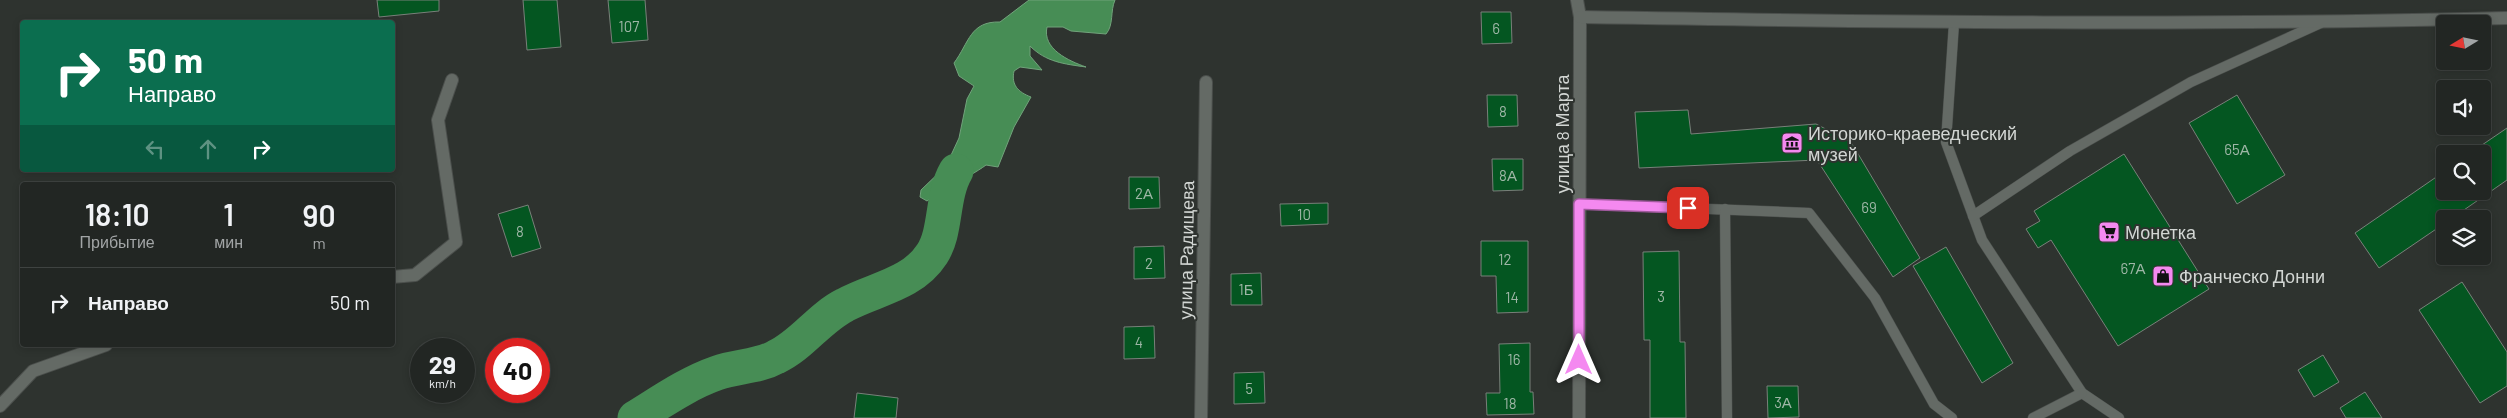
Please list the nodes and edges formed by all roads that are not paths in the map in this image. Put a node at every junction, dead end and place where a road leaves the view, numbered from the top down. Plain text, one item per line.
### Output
1 (1577, 0) edge
2 (1580, 17) junction
3 (2507, 18) edge
4 (2324, 22) junction
5 (1954, 23) junction
6 (452, 80) dead end
7 (1206, 82) dead end
8 (1579, 204) junction
9 (1725, 209) junction
10 (1973, 216) junction
11 (395, 277) edge
12 (100, 347) edge
13 (2082, 393) junction
14 (0, 406) edge
15 (1201, 418) edge
16 (1579, 418) edge
17 (1727, 418) edge
18 (1952, 418) edge
19 (2033, 418) edge
20 (2119, 418) edge

1 - 2 street, улица 8 Марта
2 - 5 street
2 - 8 street, улица 8 Марта
3 - 4 street
4 - 5 street
4 - 10 lane
5 - 10 lane
6 - 11 street
7 - 15 street, улица Радищева
8 - 9 lane
8 - 16 street, улица 8 Марта
9 - 17 lane
9 - 18 lane
10 - 13 lane
12 - 14 street
13 - 19 lane
13 - 20 lane

